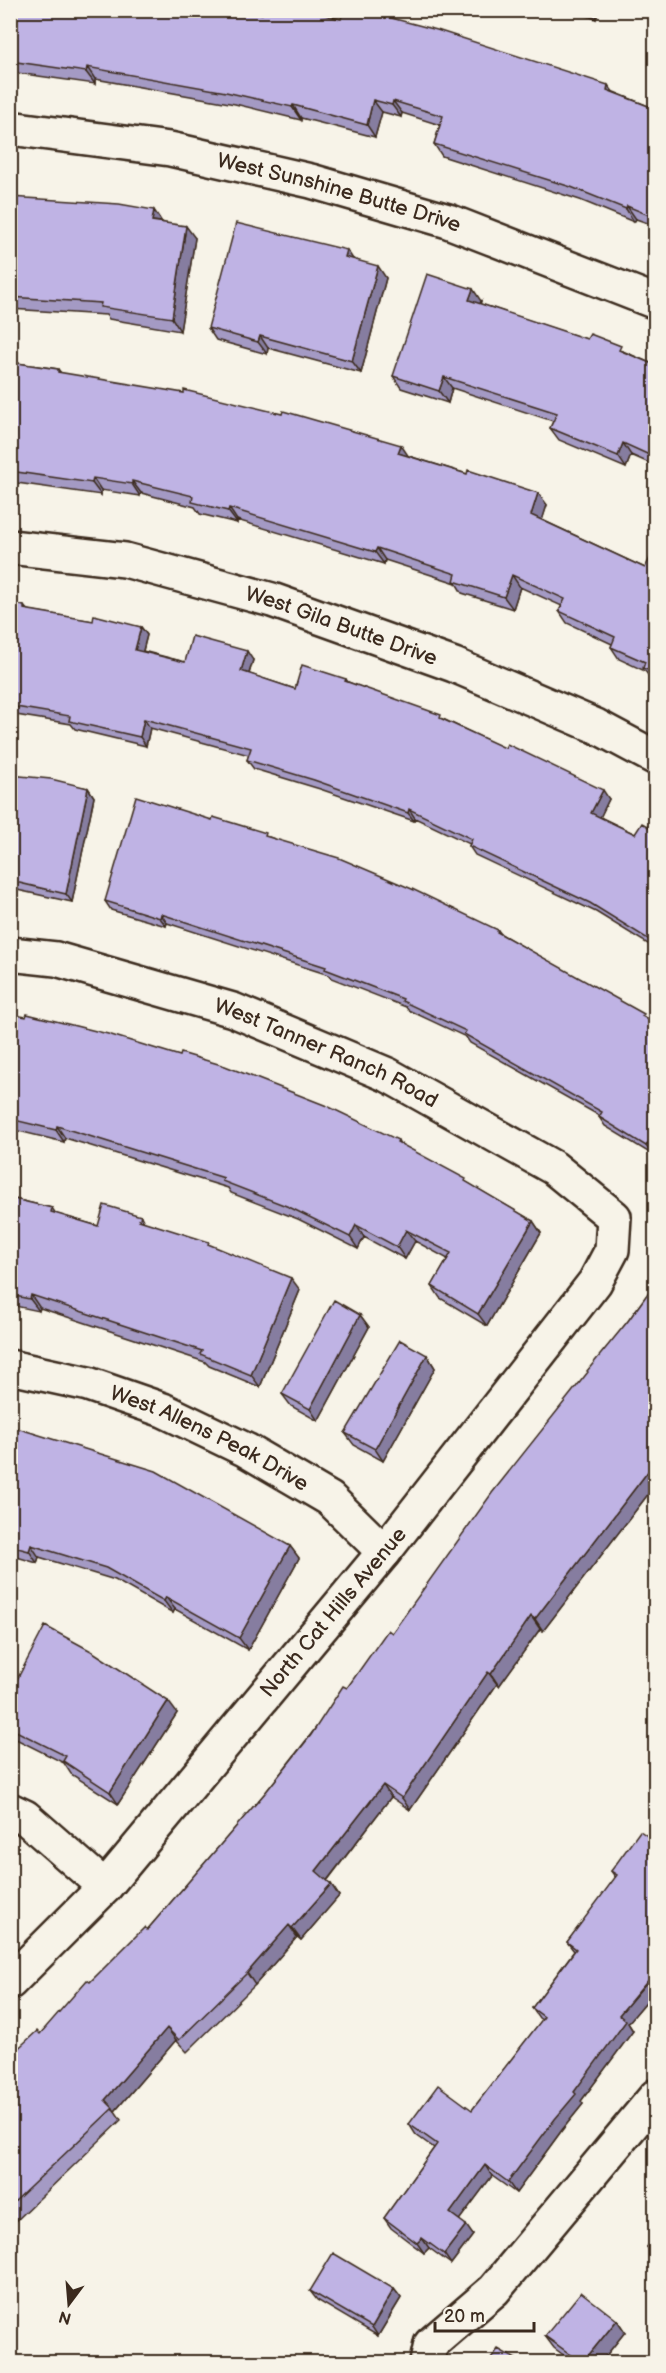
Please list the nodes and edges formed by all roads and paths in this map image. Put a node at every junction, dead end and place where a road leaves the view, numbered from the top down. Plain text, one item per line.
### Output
1 (10, 128) edge
2 (656, 302) edge
3 (10, 547) edge
4 (656, 758) edge
5 (10, 954) edge
6 (614, 1217) joint
7 (10, 1367) edge
8 (384, 1552) junction
9 (10, 1810) edge
10 (105, 1887) junction
11 (10, 1982) edge
12 (656, 2096) edge
13 (427, 2362) edge

1 - 2 street, West Sunshine Butte Drive
3 - 4 street, West Gila Butte Drive
5 - 6 street, West Tanner Ranch Road
6 - 8 street, North Cat Hills Avenue
7 - 8 street, West Allens Peak Drive
8 - 10 street, North Cat Hills Avenue
9 - 10 street
10 - 11 street, North Cat Hills Avenue
12 - 13 street

